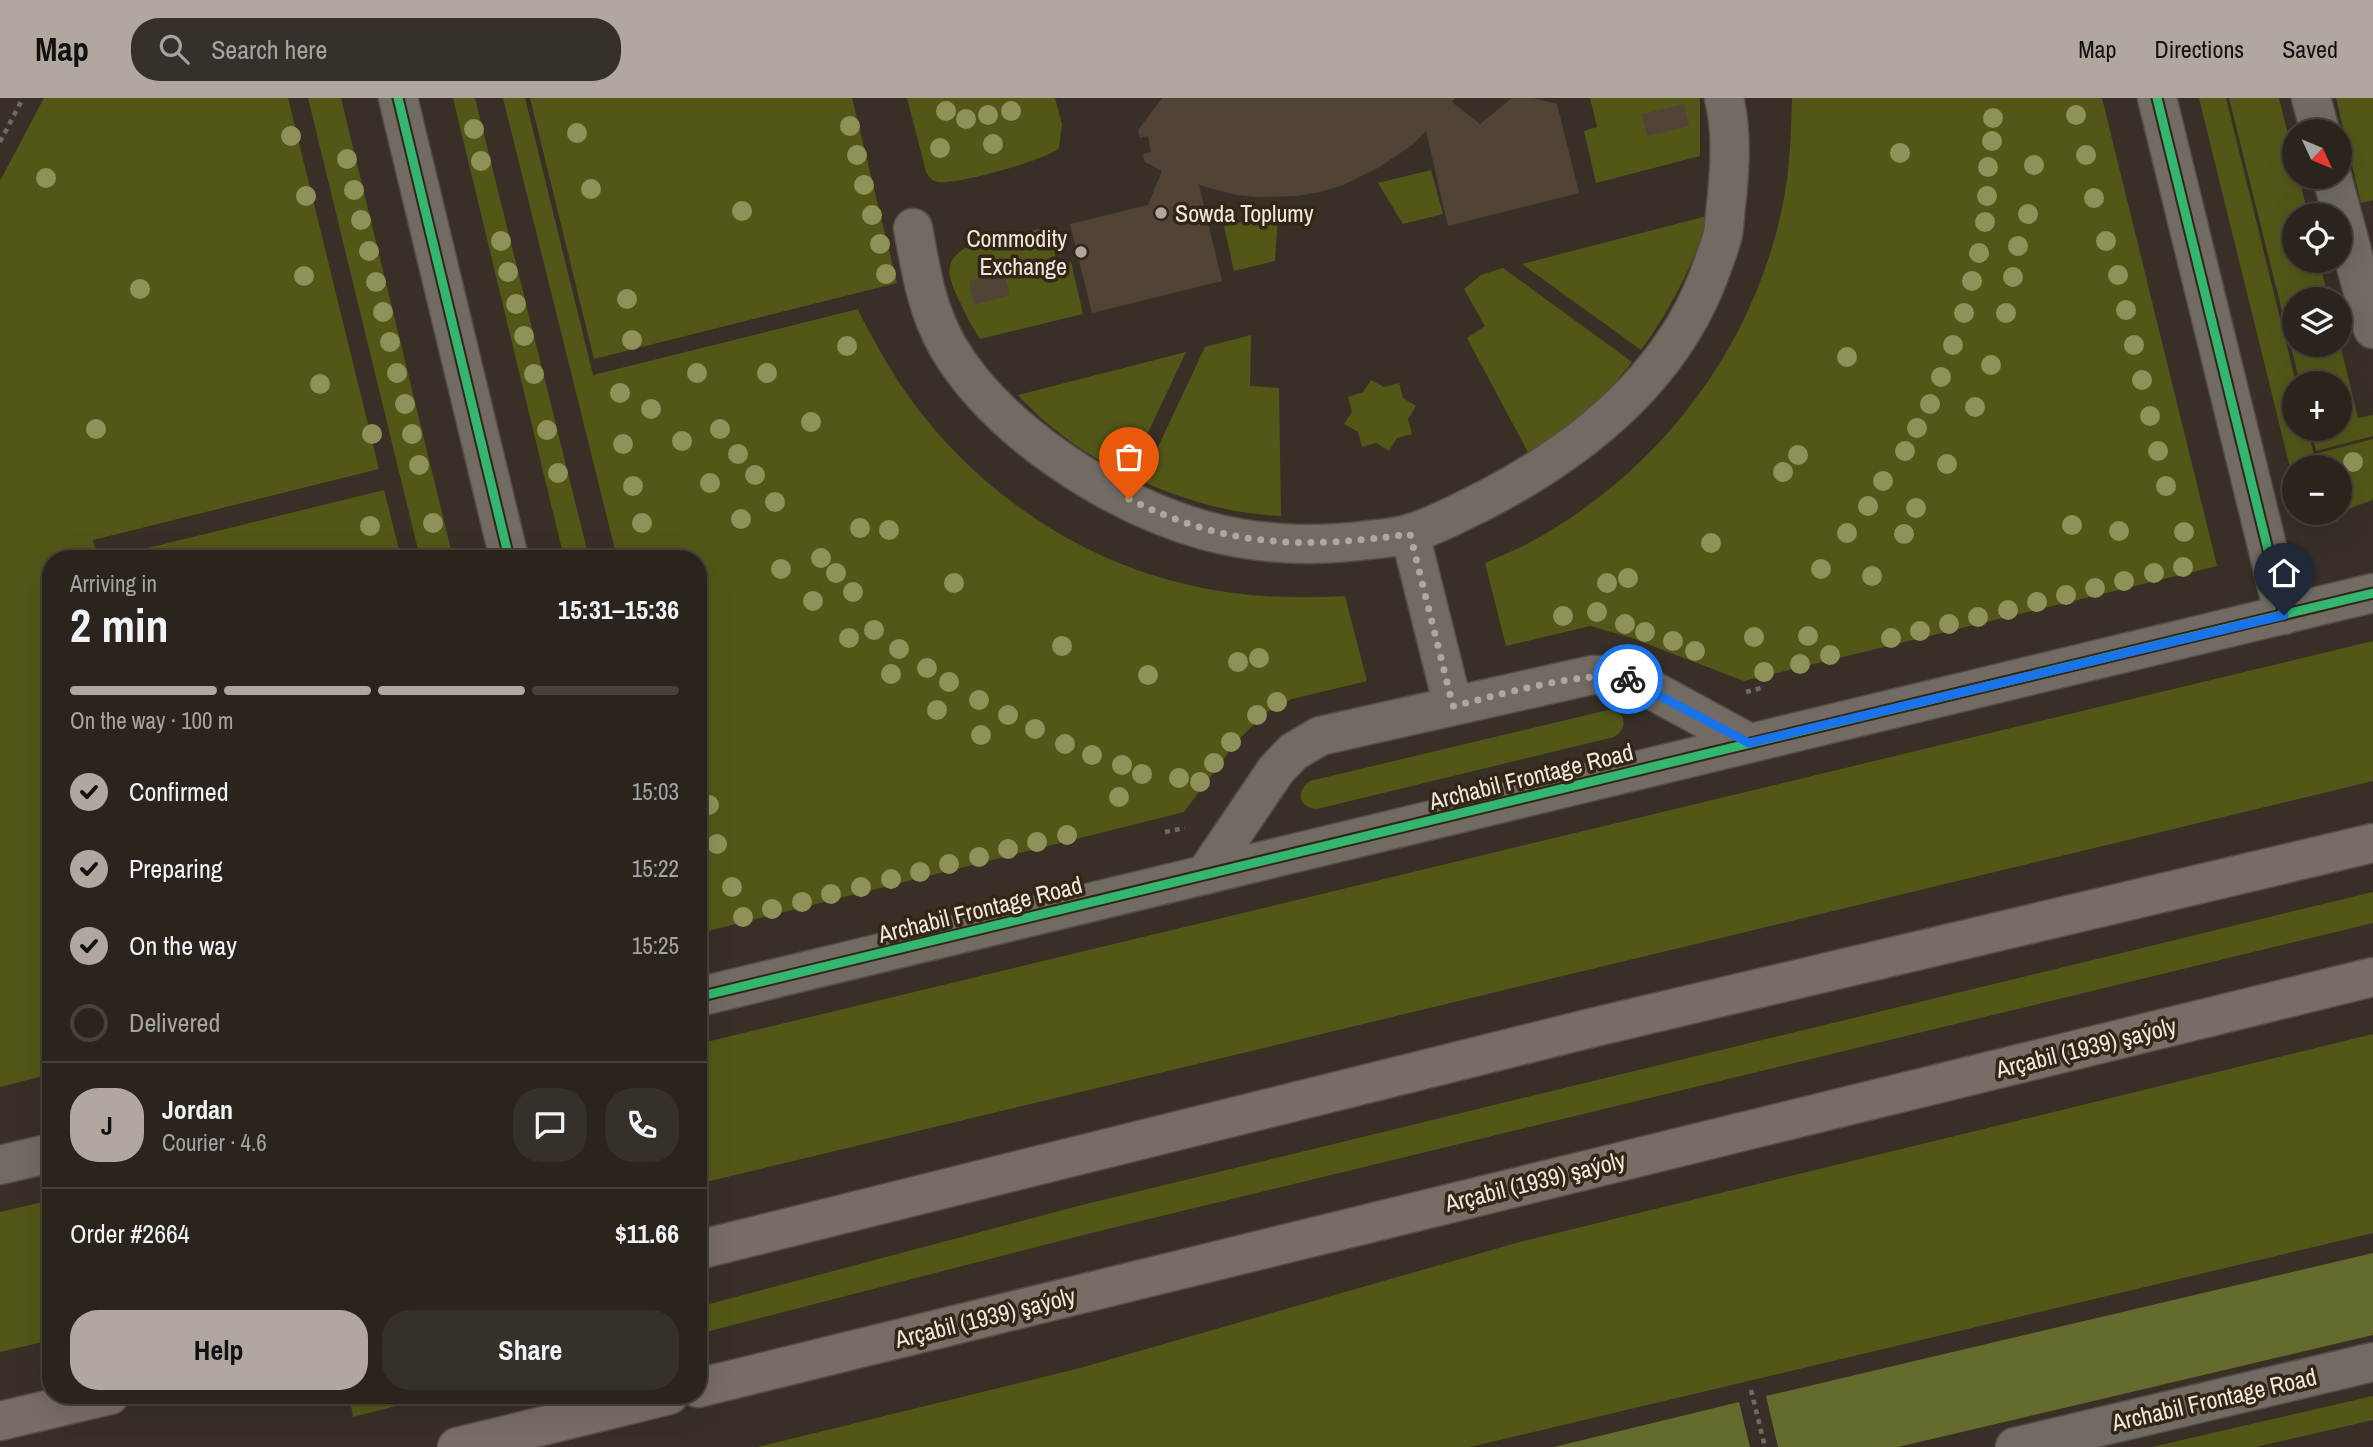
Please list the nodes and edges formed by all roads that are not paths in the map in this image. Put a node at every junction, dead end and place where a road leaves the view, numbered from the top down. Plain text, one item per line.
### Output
1 (398, 98) edge
2 (1724, 98) edge
3 (2157, 98) edge
4 (2311, 98) edge
5 (2317, 119) edge
6 (2335, 189) edge
7 (913, 228) dead end
8 (2373, 329) edge
9 (1410, 534) junction
10 (507, 550) edge
11 (2373, 593) edge
12 (2284, 615) junction
13 (1453, 706) junction
14 (1749, 743) junction
15 (2373, 843) edge
16 (1205, 874) junction
17 (2373, 977) edge
18 (707, 995) edge
19 (42, 1155) edge
20 (0, 1165) edge
21 (707, 1248) edge
22 (2373, 1362) edge
23 (707, 1386) edge
24 (72, 1404) edge
25 (632, 1404) edge
26 (0, 1421) edge
27 (457, 1447) edge
28 (2015, 1447) edge

1 - 10 street
2 - 9 street
3 - 12 street
4 - 5 street
6 - 8 street
7 - 9 street
9 - 13 street
11 - 12 street, Archabil Frontage Road
12 - 14 street, Archabil Frontage Road
13 - 14 street
13 - 16 street
14 - 16 street, Archabil Frontage Road
15 - 21 main road
16 - 18 street, Archabil Frontage Road
17 - 23 main road, Arçabil (1939) şaýoly
19 - 20 street
22 - 28 street, Archabil Frontage Road
24 - 26 main road
25 - 27 main road

